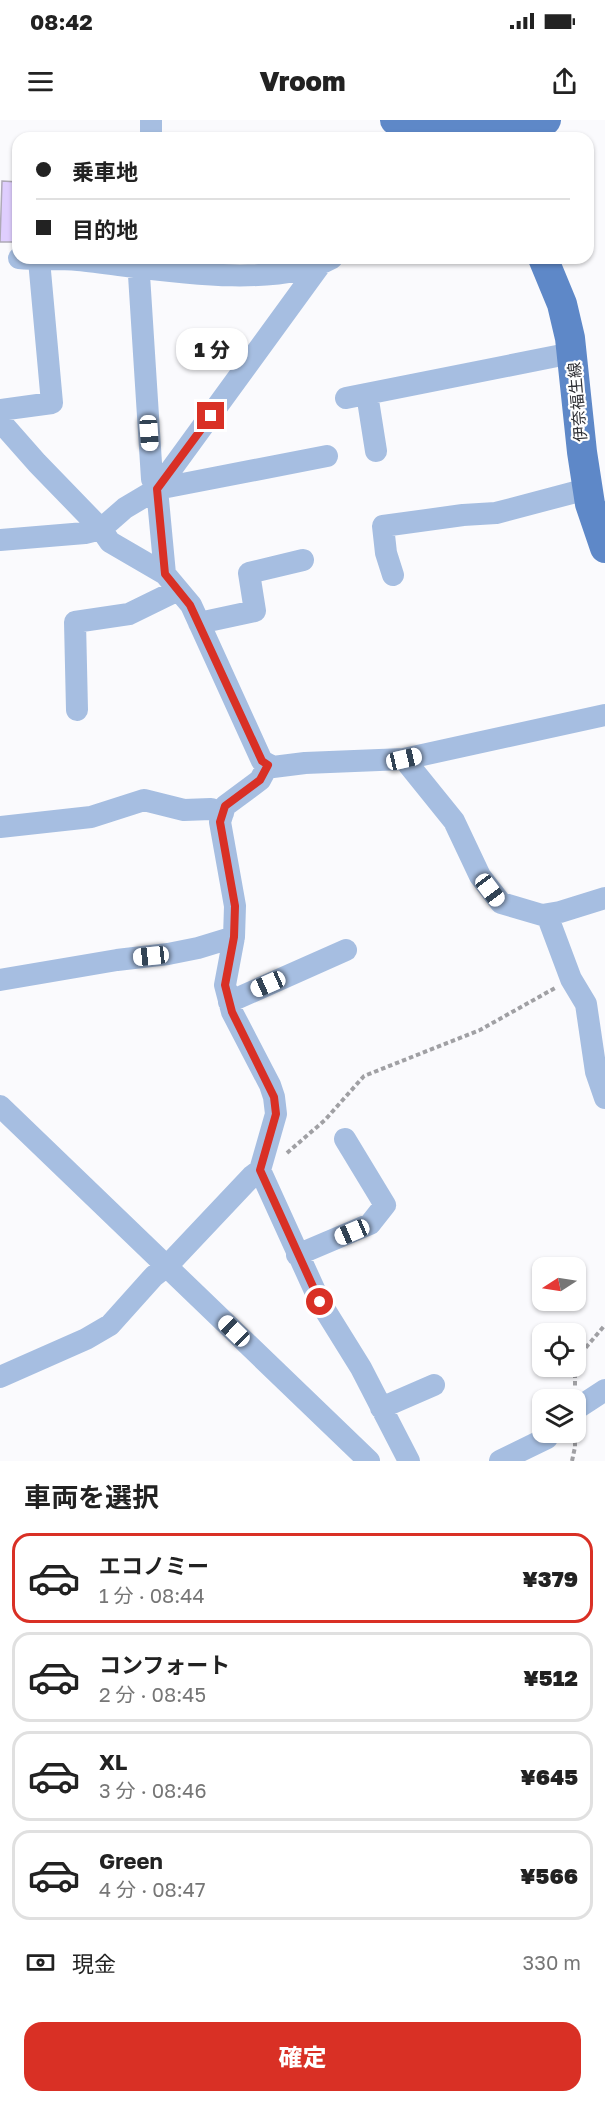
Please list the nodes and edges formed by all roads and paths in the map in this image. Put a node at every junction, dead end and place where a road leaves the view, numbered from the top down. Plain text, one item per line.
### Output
1 (395, 120) edge
2 (546, 120) edge
3 (507, 128) edge
4 (26, 264) edge
5 (143, 264) edge
6 (148, 264) edge
7 (317, 264) edge
8 (324, 264) edge
9 (545, 264) edge
10 (572, 353) junction
11 (0, 410) edge
12 (0, 421) edge
13 (376, 451) dead end
14 (327, 456) dead end
15 (157, 489) junction
16 (587, 489) junction
17 (101, 529) junction
18 (0, 540) edge
19 (605, 548) edge
20 (303, 560) dead end
21 (393, 575) dead end
22 (171, 582) junction
23 (199, 623) junction
24 (77, 710) dead end
25 (605, 715) edge
26 (404, 759) junction
27 (268, 765) junction
28 (223, 813) junction
29 (0, 827) edge
30 (605, 898) edge
31 (547, 915) junction
32 (234, 937) junction
33 (345, 950) dead end
34 (0, 980) edge
35 (572, 980) junction
36 (229, 1002) junction
37 (595, 1002) edge
38 (605, 1098) edge
39 (0, 1106) edge
40 (345, 1139) dead end
41 (260, 1170) junction
42 (297, 1255) junction
43 (167, 1266) junction
44 (605, 1325) edge
45 (586, 1347) edge
46 (0, 1377) edge
47 (434, 1385) dead end
48 (605, 1390) edge
49 (586, 1402) edge
50 (381, 1408) junction
51 (537, 1443) edge
52 (575, 1443) edge
53 (369, 1461) edge
54 (409, 1461) edge
55 (500, 1461) edge
56 (572, 1461) edge

1 - 3 main road
2 - 3 main road
4 - 11 street
5 - 15 street
6 - 7 street
8 - 15 street
9 - 10 main road, 伊奈福生線
10 - 13 street
10 - 16 main road, 伊奈福生線
12 - 17 street
14 - 15 street
15 - 17 street
15 - 22 street
16 - 19 main road, 伊奈福生線
16 - 21 street
17 - 18 street
17 - 22 street
20 - 23 street
22 - 23 street
22 - 24 street
23 - 27 street
25 - 26 street
26 - 27 street
26 - 31 street
27 - 28 street
28 - 29 street
28 - 32 street
30 - 31 street
31 - 35 street
32 - 34 street
32 - 36 street
33 - 36 street
35 - 37 street
35 - 41 path
36 - 41 street
37 - 38 street
39 - 43 street
40 - 42 street
41 - 42 street
41 - 43 street
42 - 50 street
43 - 46 street
43 - 53 street
44 - 45 path
47 - 50 street
48 - 49 street
50 - 54 street
51 - 55 street
52 - 56 path

